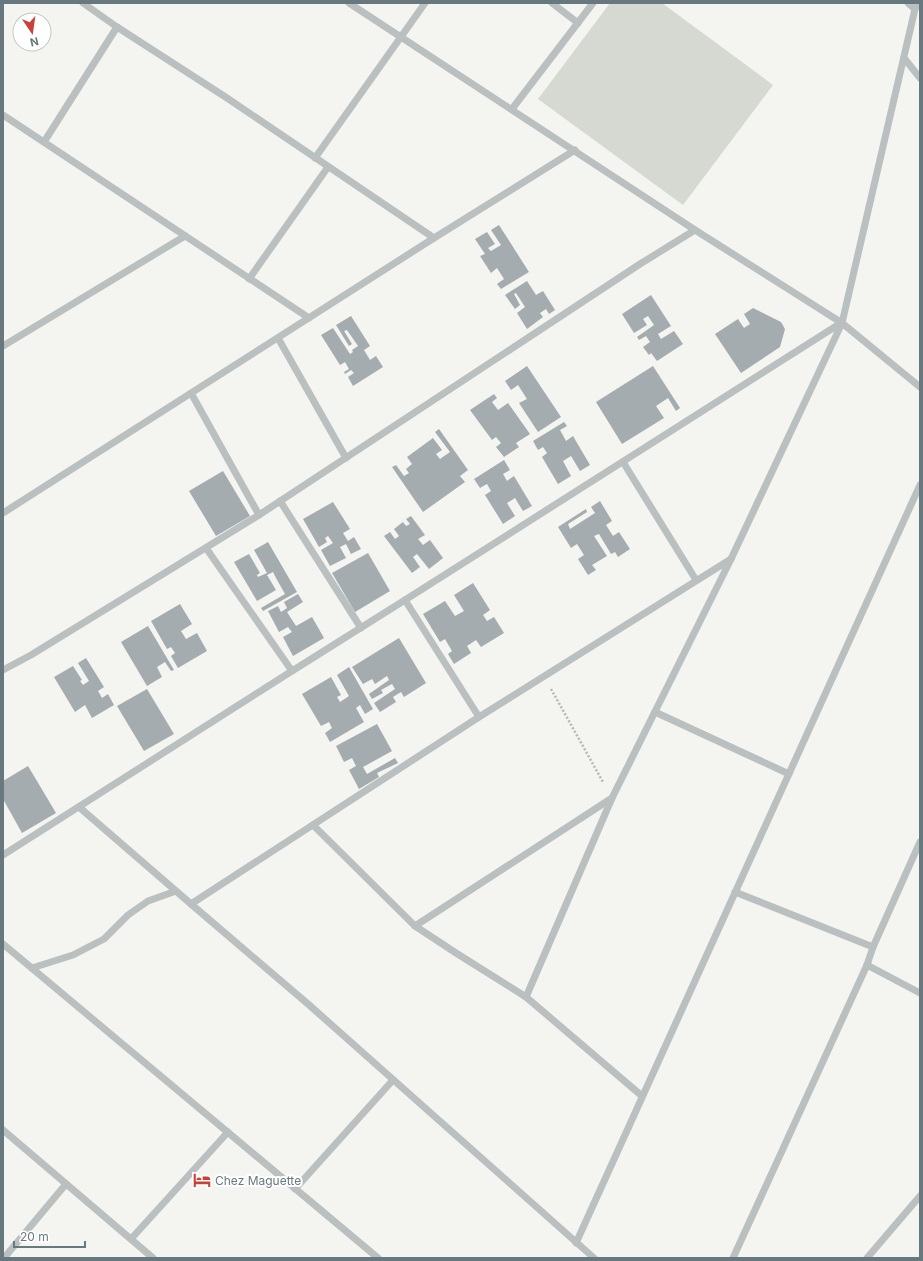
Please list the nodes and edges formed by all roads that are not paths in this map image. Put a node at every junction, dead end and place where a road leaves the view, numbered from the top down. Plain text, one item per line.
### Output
1 (83, 3) edge
2 (349, 3) edge
3 (425, 3) edge
4 (552, 3) edge
5 (593, 3) edge
6 (908, 3) edge
7 (917, 6) edge
8 (578, 23) junction
9 (117, 27) junction
10 (401, 37) junction
11 (904, 58) junction
12 (920, 78) edge
13 (512, 109) junction
14 (3, 115) edge
15 (44, 142) junction
16 (575, 150) junction
17 (315, 158) junction
18 (328, 166) junction
19 (695, 230) junction
20 (185, 236) junction
21 (434, 238) junction
22 (250, 279) junction
23 (309, 318) junction
24 (842, 323) junction
25 (278, 338) junction
26 (3, 346) edge
27 (920, 387) edge
28 (191, 393) junction
29 (346, 458) junction
30 (623, 462) junction
31 (920, 485) edge
32 (280, 501) junction
33 (3, 513) edge
34 (260, 515) junction
35 (206, 548) junction
36 (731, 559) junction
37 (696, 580) junction
38 (405, 600) junction
39 (361, 628) junction
40 (3, 670) edge
41 (292, 671) junction
42 (655, 712) junction
43 (479, 717) junction
44 (788, 774) junction
45 (612, 798) junction
46 (80, 807) junction
47 (313, 825) junction
48 (919, 845) edge
49 (3, 856) edge
50 (176, 891) junction
51 (735, 892) junction
52 (191, 904) junction
53 (415, 926) junction
54 (3, 944) edge
55 (873, 947) junction
56 (867, 965) junction
57 (32, 968) junction
58 (920, 993) edge
59 (526, 996) junction
60 (393, 1080) junction
61 (642, 1096) junction
62 (3, 1130) edge
63 (228, 1132) junction
64 (66, 1184) junction
65 (295, 1188) junction
66 (920, 1196) edge
67 (131, 1239) junction
68 (576, 1242) junction
69 (4, 1258) edge
70 (153, 1258) edge
71 (378, 1258) edge
72 (594, 1258) edge
73 (733, 1258) edge
74 (868, 1258) edge

1 - 9 street
2 - 10 street
3 - 10 street
4 - 8 street
5 - 8 street
6 - 7 street
7 - 11 street
8 - 13 street
9 - 15 street
9 - 17 street
10 - 13 street
10 - 17 street
11 - 12 street
11 - 24 street
13 - 16 street
14 - 15 street
15 - 20 street
16 - 19 street
16 - 21 street
17 - 18 street
18 - 21 street
18 - 22 street
19 - 24 street
19 - 29 street
20 - 22 street
20 - 26 street
21 - 23 street
22 - 23 street
23 - 25 street
24 - 27 street
24 - 30 street
24 - 36 street
25 - 28 street
25 - 29 street
28 - 33 street
28 - 34 street
29 - 32 street
30 - 37 street
30 - 38 street
31 - 44 street
32 - 34 street
32 - 39 street
34 - 35 street
35 - 40 street
35 - 41 street
36 - 37 street
36 - 42 street
37 - 43 street
38 - 39 street
38 - 43 street
39 - 41 street
41 - 46 street
42 - 44 street
42 - 45 street
43 - 47 street
44 - 51 street
45 - 53 street
45 - 59 street
46 - 49 street
46 - 50 street
47 - 52 street
47 - 53 street
48 - 55 street
50 - 52 street
50 - 57 street
51 - 55 street
51 - 61 street
52 - 60 street
53 - 59 street
54 - 57 street
55 - 56 street
56 - 58 street
56 - 73 street
57 - 63 street
59 - 61 street
60 - 65 street
60 - 68 street
61 - 68 street
62 - 64 street
63 - 65 street
63 - 67 street
64 - 67 street
64 - 69 street
65 - 71 street
66 - 74 street
67 - 70 street
68 - 72 street

